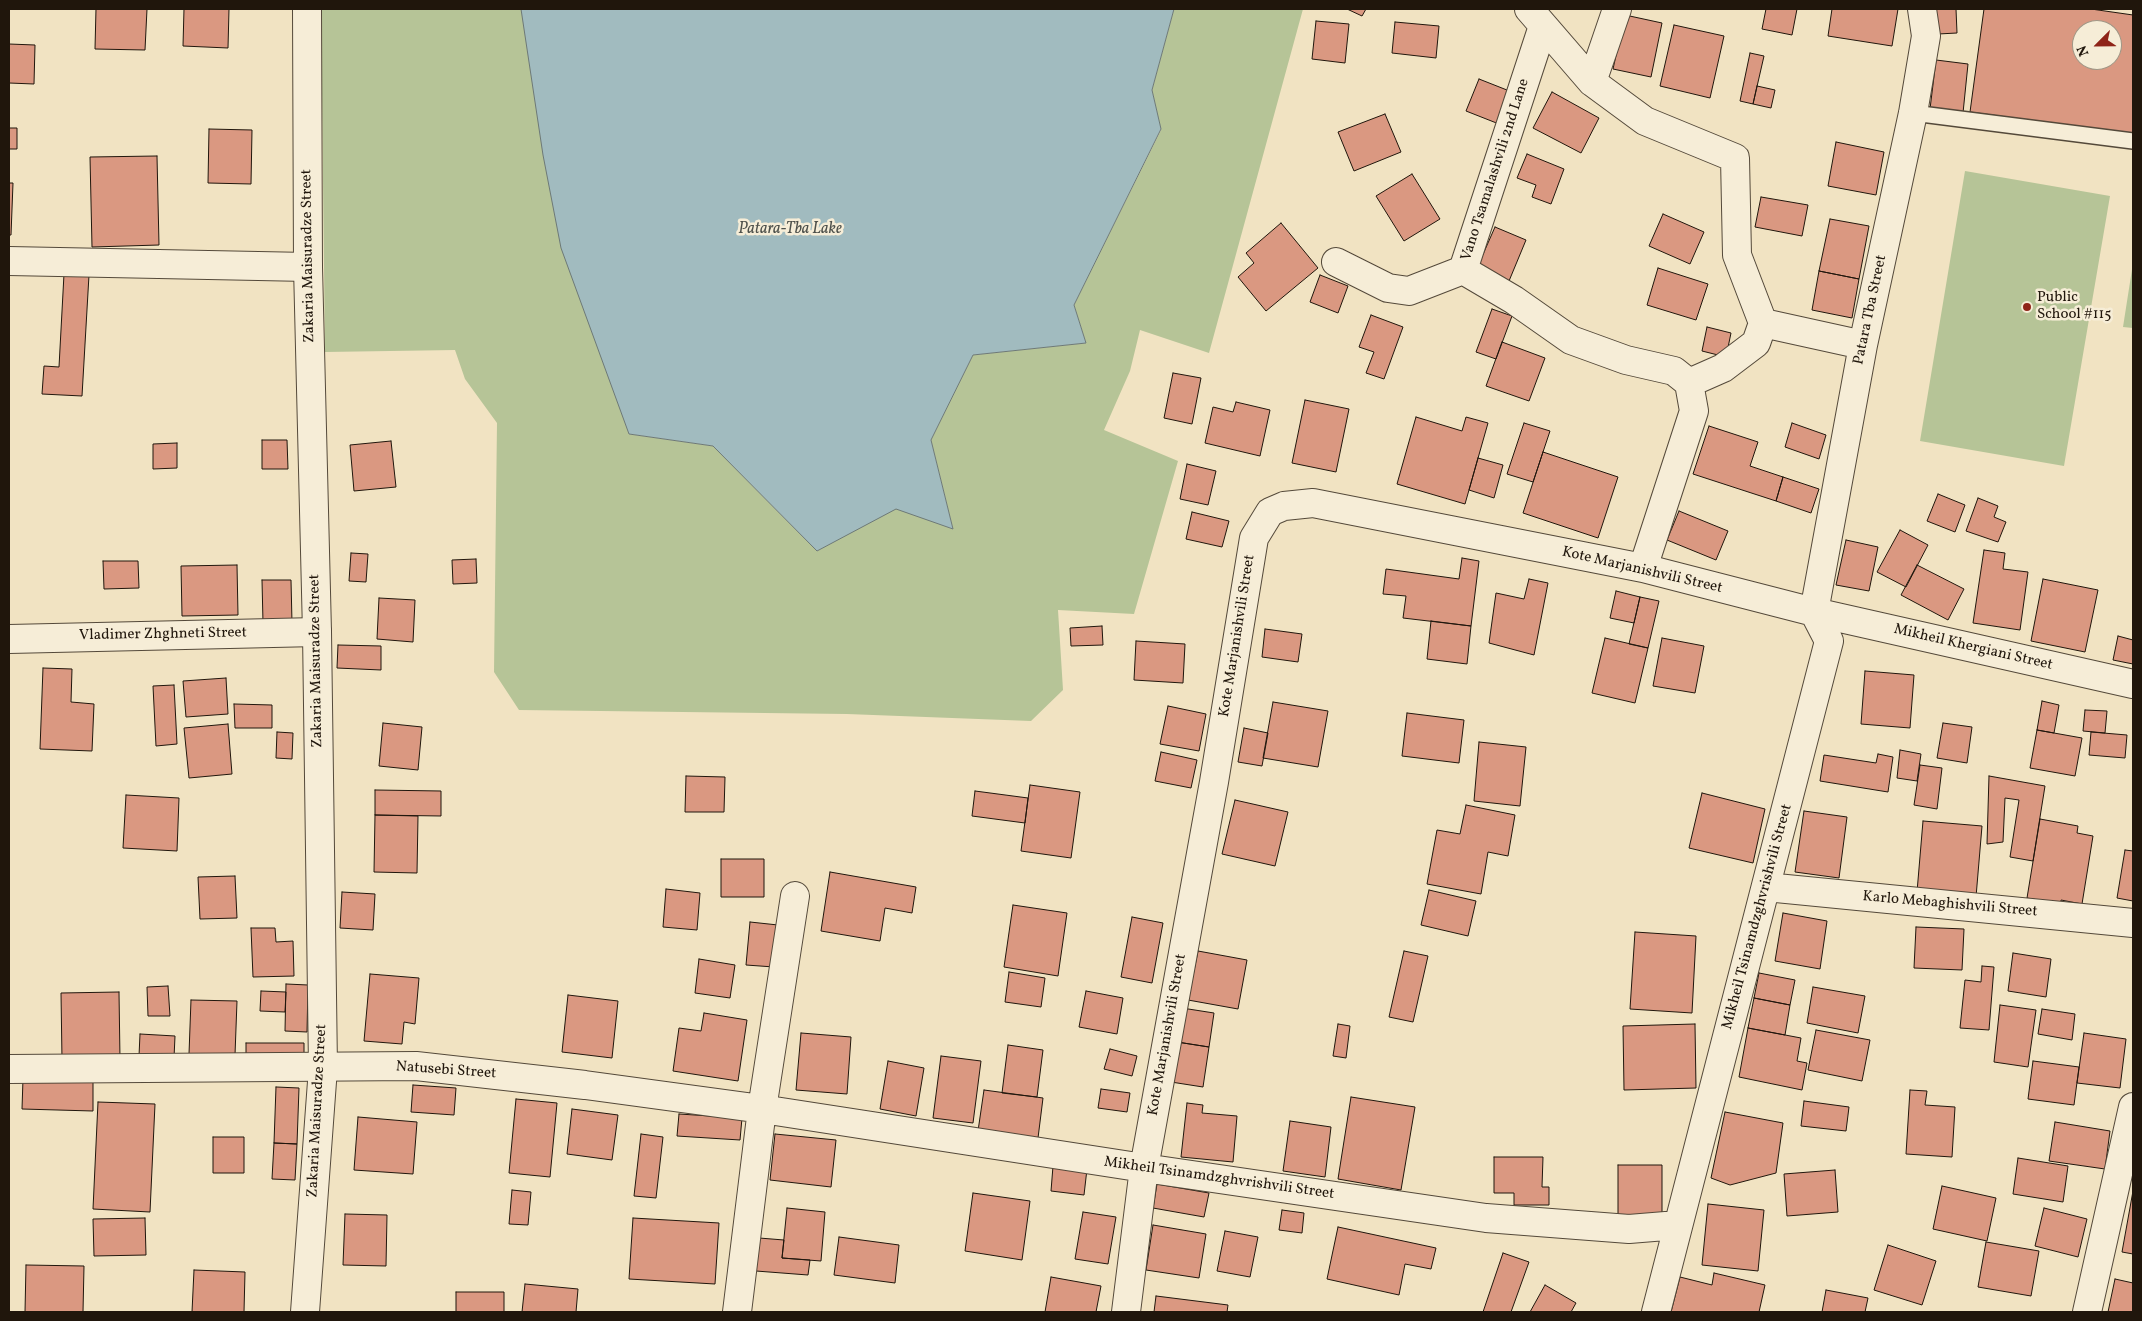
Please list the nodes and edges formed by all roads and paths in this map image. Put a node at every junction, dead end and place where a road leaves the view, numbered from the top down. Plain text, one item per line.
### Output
1 (307, 9) edge
2 (1616, 9) edge
3 (1922, 9) edge
4 (1536, 17) edge
5 (1592, 82) junction
6 (1913, 113) junction
7 (2133, 141) edge
8 (9, 261) edge
9 (1336, 262) dead end
10 (308, 267) junction
11 (1464, 270) junction
12 (1763, 323) junction
13 (1863, 345) junction
14 (1690, 383) junction
15 (1643, 568) junction
16 (1814, 612) junction
17 (317, 632) junction
18 (9, 639) edge
19 (2133, 684) edge
20 (1766, 887) junction
21 (795, 896) dead end
22 (2133, 923) edge
23 (324, 1068) junction
24 (9, 1069) edge
25 (2133, 1107) edge
26 (762, 1109) junction
27 (1144, 1168) junction
28 (1678, 1225) junction
29 (305, 1312) edge
30 (736, 1312) edge
31 (1126, 1312) edge
32 (1656, 1312) edge
33 (2087, 1312) edge

1 - 10 street, Zakaria Maisuradze Street
2 - 5 street
3 - 6 street, Patara Tba Street
4 - 5 street
4 - 11 street, Vano Tsamalashvili 2nd Lane
5 - 12 street
6 - 7 lane
6 - 13 street, Patara Tba Street
8 - 10 street
9 - 11 street, Vano Tsamalashvili 2nd Lane
10 - 17 street, Zakaria Maisuradze Street
11 - 14 street
12 - 13 street
12 - 14 street
13 - 16 street, Patara Tba Street
14 - 15 street
15 - 16 street, Kote Marjanishvili Street
15 - 27 street, Kote Marjanishvili Street
16 - 19 street, Mikheil Khergiani Street
16 - 20 street, Mikheil Tsinamdzghvrishvili Street
17 - 18 street, Vladimer Zhghneti Street
17 - 23 street, Zakaria Maisuradze Street
20 - 22 street, Karlo Mebaghishvili Street
20 - 28 street, Mikheil Tsinamdzghvrishvili Street
21 - 26 street
23 - 24 street, Natusebi Street
23 - 26 street, Natusebi Street
23 - 29 street, Zakaria Maisuradze Street
25 - 33 street
26 - 27 street, Mikheil Tsinamdzghvrishvili Street
26 - 30 street
27 - 28 street, Mikheil Tsinamdzghvrishvili Street
27 - 31 street, Kote Marjanishvili Street
28 - 32 street, Mikheil Tsinamdzghvrishvili Street

